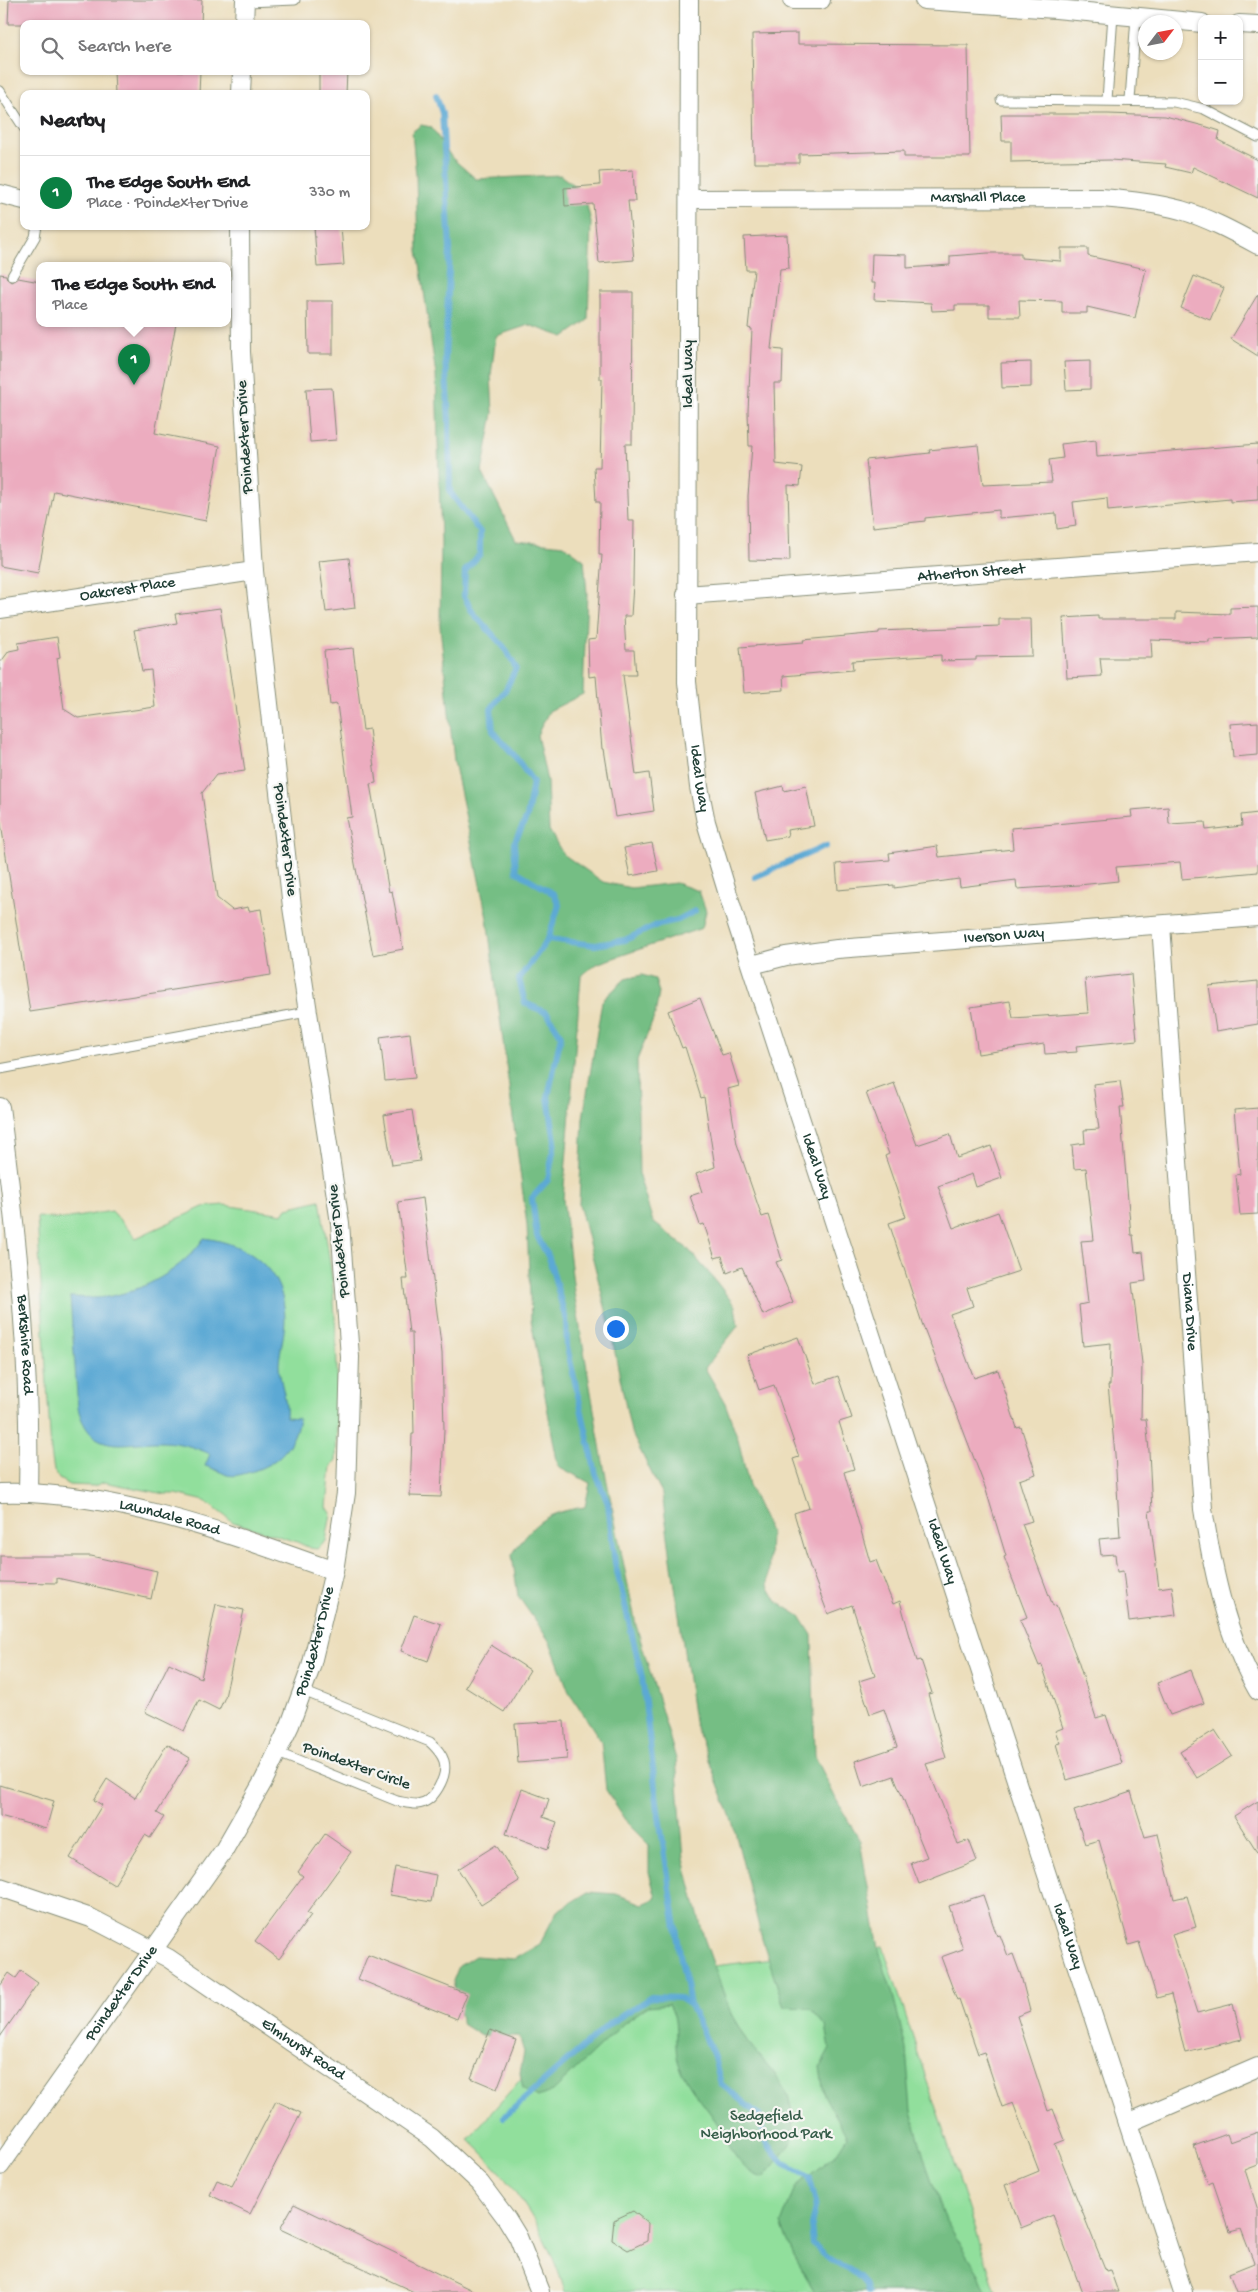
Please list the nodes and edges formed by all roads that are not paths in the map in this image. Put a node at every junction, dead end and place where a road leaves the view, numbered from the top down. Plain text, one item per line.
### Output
1 (295, 0) edge
2 (689, 0) edge
3 (792, 0) edge
4 (822, 0) edge
5 (924, 0) edge
6 (245, 1) edge
7 (950, 1) edge
8 (1038, 4) edge
9 (1113, 15) junction
10 (1136, 17) junction
11 (244, 20) edge
12 (1198, 22) edge
13 (1243, 24) edge
14 (1258, 25) edge
15 (242, 75) edge
16 (241, 90) edge
17 (0, 91) edge
18 (1001, 100) dead end
19 (1107, 100) junction
20 (1130, 100) junction
21 (20, 122) edge
22 (1258, 136) edge
23 (0, 194) edge
24 (20, 199) edge
25 (689, 199) junction
26 (36, 230) edge
27 (240, 230) edge
28 (1258, 245) edge
29 (12, 276) dead end
30 (1258, 552) edge
31 (254, 571) junction
32 (686, 596) junction
33 (0, 609) edge
34 (1258, 917) edge
35 (1161, 925) junction
36 (752, 965) junction
37 (307, 1012) junction
38 (0, 1069) edge
39 (0, 1107) edge
40 (28, 1492) junction
41 (0, 1493) edge
42 (334, 1571) junction
43 (303, 1691) junction
44 (1258, 1691) edge
45 (278, 1753) junction
46 (0, 1887) edge
47 (153, 1950) junction
48 (1258, 2067) edge
49 (1128, 2123) junction
50 (0, 2166) edge
51 (540, 2292) edge
52 (1183, 2292) edge

1 - 6 lane
2 - 25 street, Ideal Way
3 - 4 street
5 - 7 street
6 - 11 street
7 - 8 street
8 - 9 street
9 - 10 street
9 - 19 lane
10 - 12 street
10 - 20 lane
13 - 14 street
15 - 16 street
17 - 21 lane
18 - 19 lane
19 - 20 lane
20 - 22 lane
23 - 24 street
25 - 28 street, Marshall Place
25 - 32 street, Ideal Way
26 - 29 lane
27 - 31 street, Poindexter Drive
30 - 32 street, Atherton Street
31 - 33 street, Oakcrest Place
31 - 37 street, Poindexter Drive
32 - 36 street, Ideal Way
34 - 35 street, Iverson Way
35 - 36 street, Iverson Way
35 - 44 street, Diana Drive
36 - 49 street, Ideal Way
37 - 38 lane
37 - 42 street, Poindexter Drive
39 - 40 street, Berkshire Road
40 - 41 street, Lawndale Road
40 - 42 street, Lawndale Road
42 - 43 street, Poindexter Drive
43 - 45 street, Poindexter Drive
43 - 45 lane, Poindexter Circle
45 - 47 street, Poindexter Drive
46 - 47 street, Elmhurst Road
47 - 50 street, Poindexter Drive
47 - 51 street, Elmhurst Road
48 - 49 street
49 - 52 street, Ideal Way

